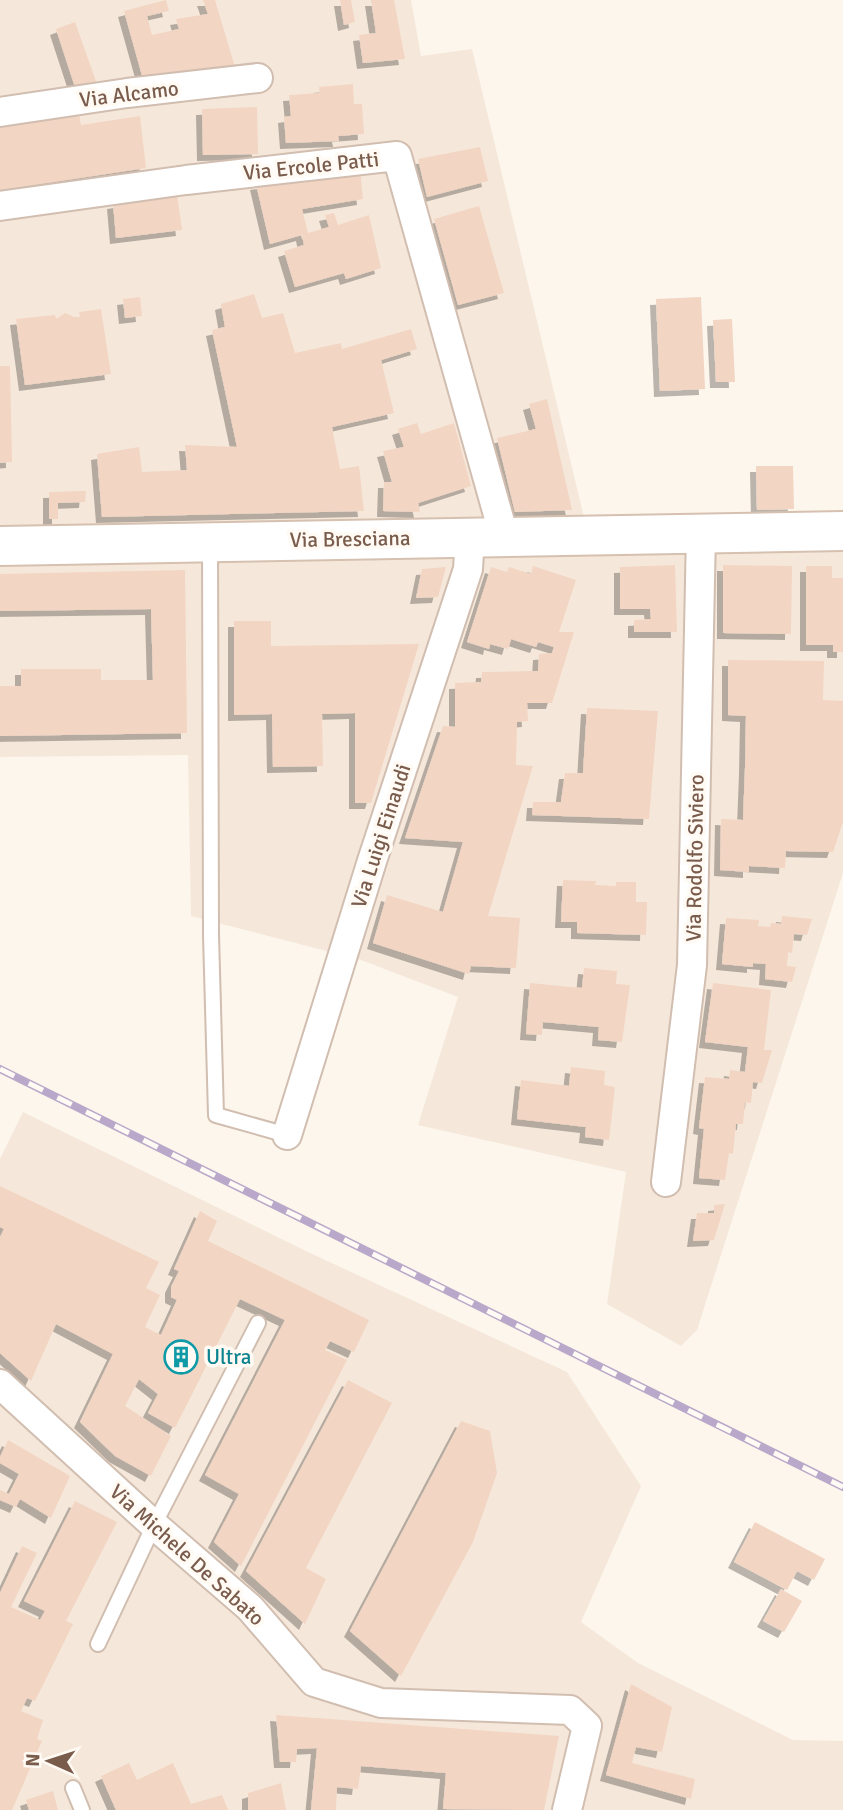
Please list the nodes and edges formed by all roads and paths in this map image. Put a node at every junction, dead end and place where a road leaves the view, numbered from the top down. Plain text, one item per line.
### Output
1 (258, 78) dead end
2 (0, 112) edge
3 (0, 206) edge
4 (843, 531) edge
5 (701, 533) junction
6 (487, 536) junction
7 (210, 541) junction
8 (0, 546) edge
9 (287, 1135) joint
10 (666, 1182) dead end
11 (258, 1323) dead end
12 (0, 1384) edge
13 (154, 1525) junction
14 (98, 1644) dead end
15 (72, 1788) dead end
16 (82, 1810) edge
17 (567, 1810) edge

1 - 2 street, Via Alcamo
3 - 6 street, Via Ercole Patti
4 - 5 main road, Via Bresciana
5 - 6 main road, Via Bresciana
5 - 10 street, Via Rodolfo Siviero
6 - 7 main road, Via Bresciana
6 - 9 street, Via Luigi Einaudi
7 - 8 main road, Via Bresciana
7 - 9 lane
11 - 13 lane
12 - 13 street, Via Michele De Sabato
13 - 14 lane
13 - 17 street, Via Michele De Sabato
15 - 16 lane

